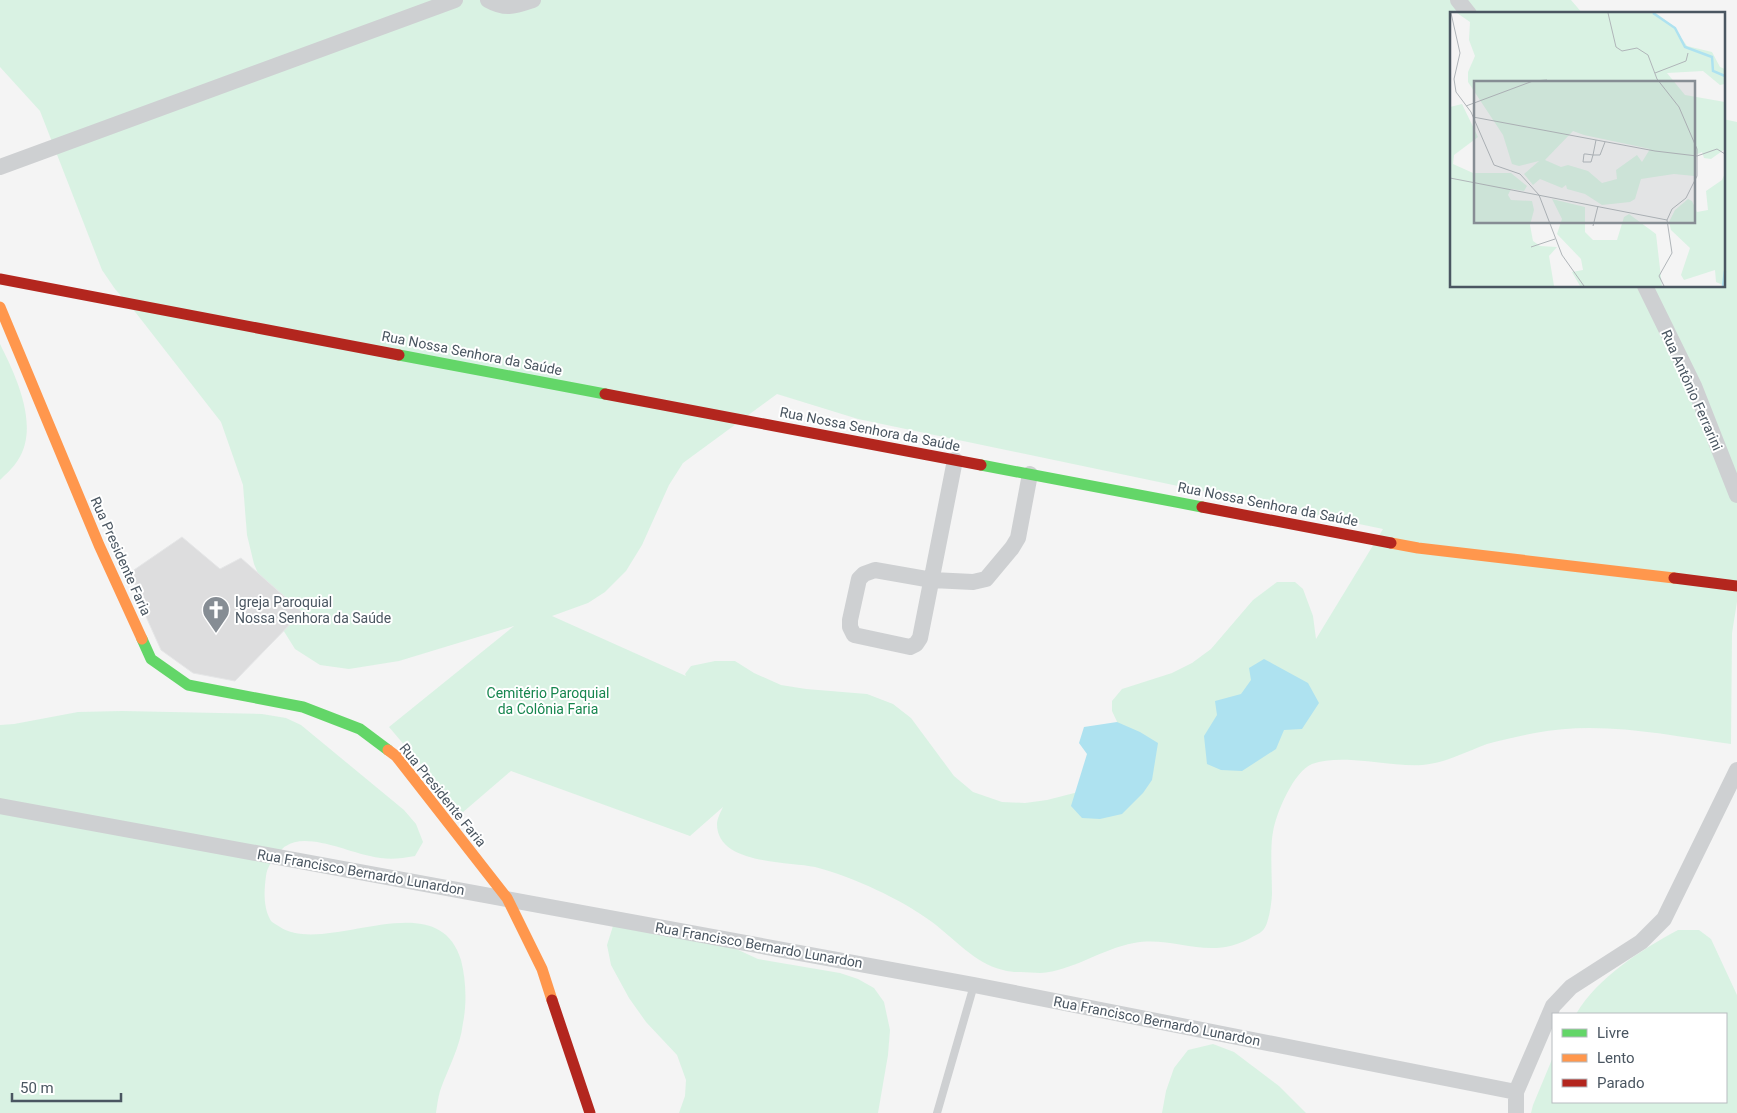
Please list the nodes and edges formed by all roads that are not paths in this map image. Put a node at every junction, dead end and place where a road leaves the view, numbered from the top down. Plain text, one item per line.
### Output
1 (455, 0) edge
2 (488, 0) edge
3 (533, 0) edge
4 (1458, 0) edge
5 (1467, 12) edge
6 (0, 167) edge
7 (0, 279) edge
8 (1647, 288) edge
9 (0, 307) edge
10 (955, 460) junction
11 (1030, 474) junction
12 (1737, 495) edge
13 (932, 580) junction
14 (1737, 586) edge
15 (1737, 770) edge
16 (0, 806) edge
17 (507, 898) junction
18 (974, 985) junction
19 (1516, 1092) junction
20 (590, 1113) edge
21 (937, 1113) edge
22 (1516, 1113) edge

1 - 6 street
2 - 3 street
4 - 5 street
7 - 10 street, Rua Nossa Senhora da Saúde
8 - 12 street, Rua Antônio Ferrarini
9 - 17 street, Rua Presidente Faria
10 - 11 street, Rua Nossa Senhora da Saúde
10 - 13 street
11 - 13 street
11 - 14 street, Rua Nossa Senhora da Saúde
13 - 13 street
15 - 19 street
16 - 17 street, Rua Francisco Bernardo Lunardon
17 - 18 street, Rua Francisco Bernardo Lunardon
17 - 20 street, Rua Presidente Faria
18 - 19 street, Rua Francisco Bernardo Lunardon
18 - 21 lane
19 - 22 street

